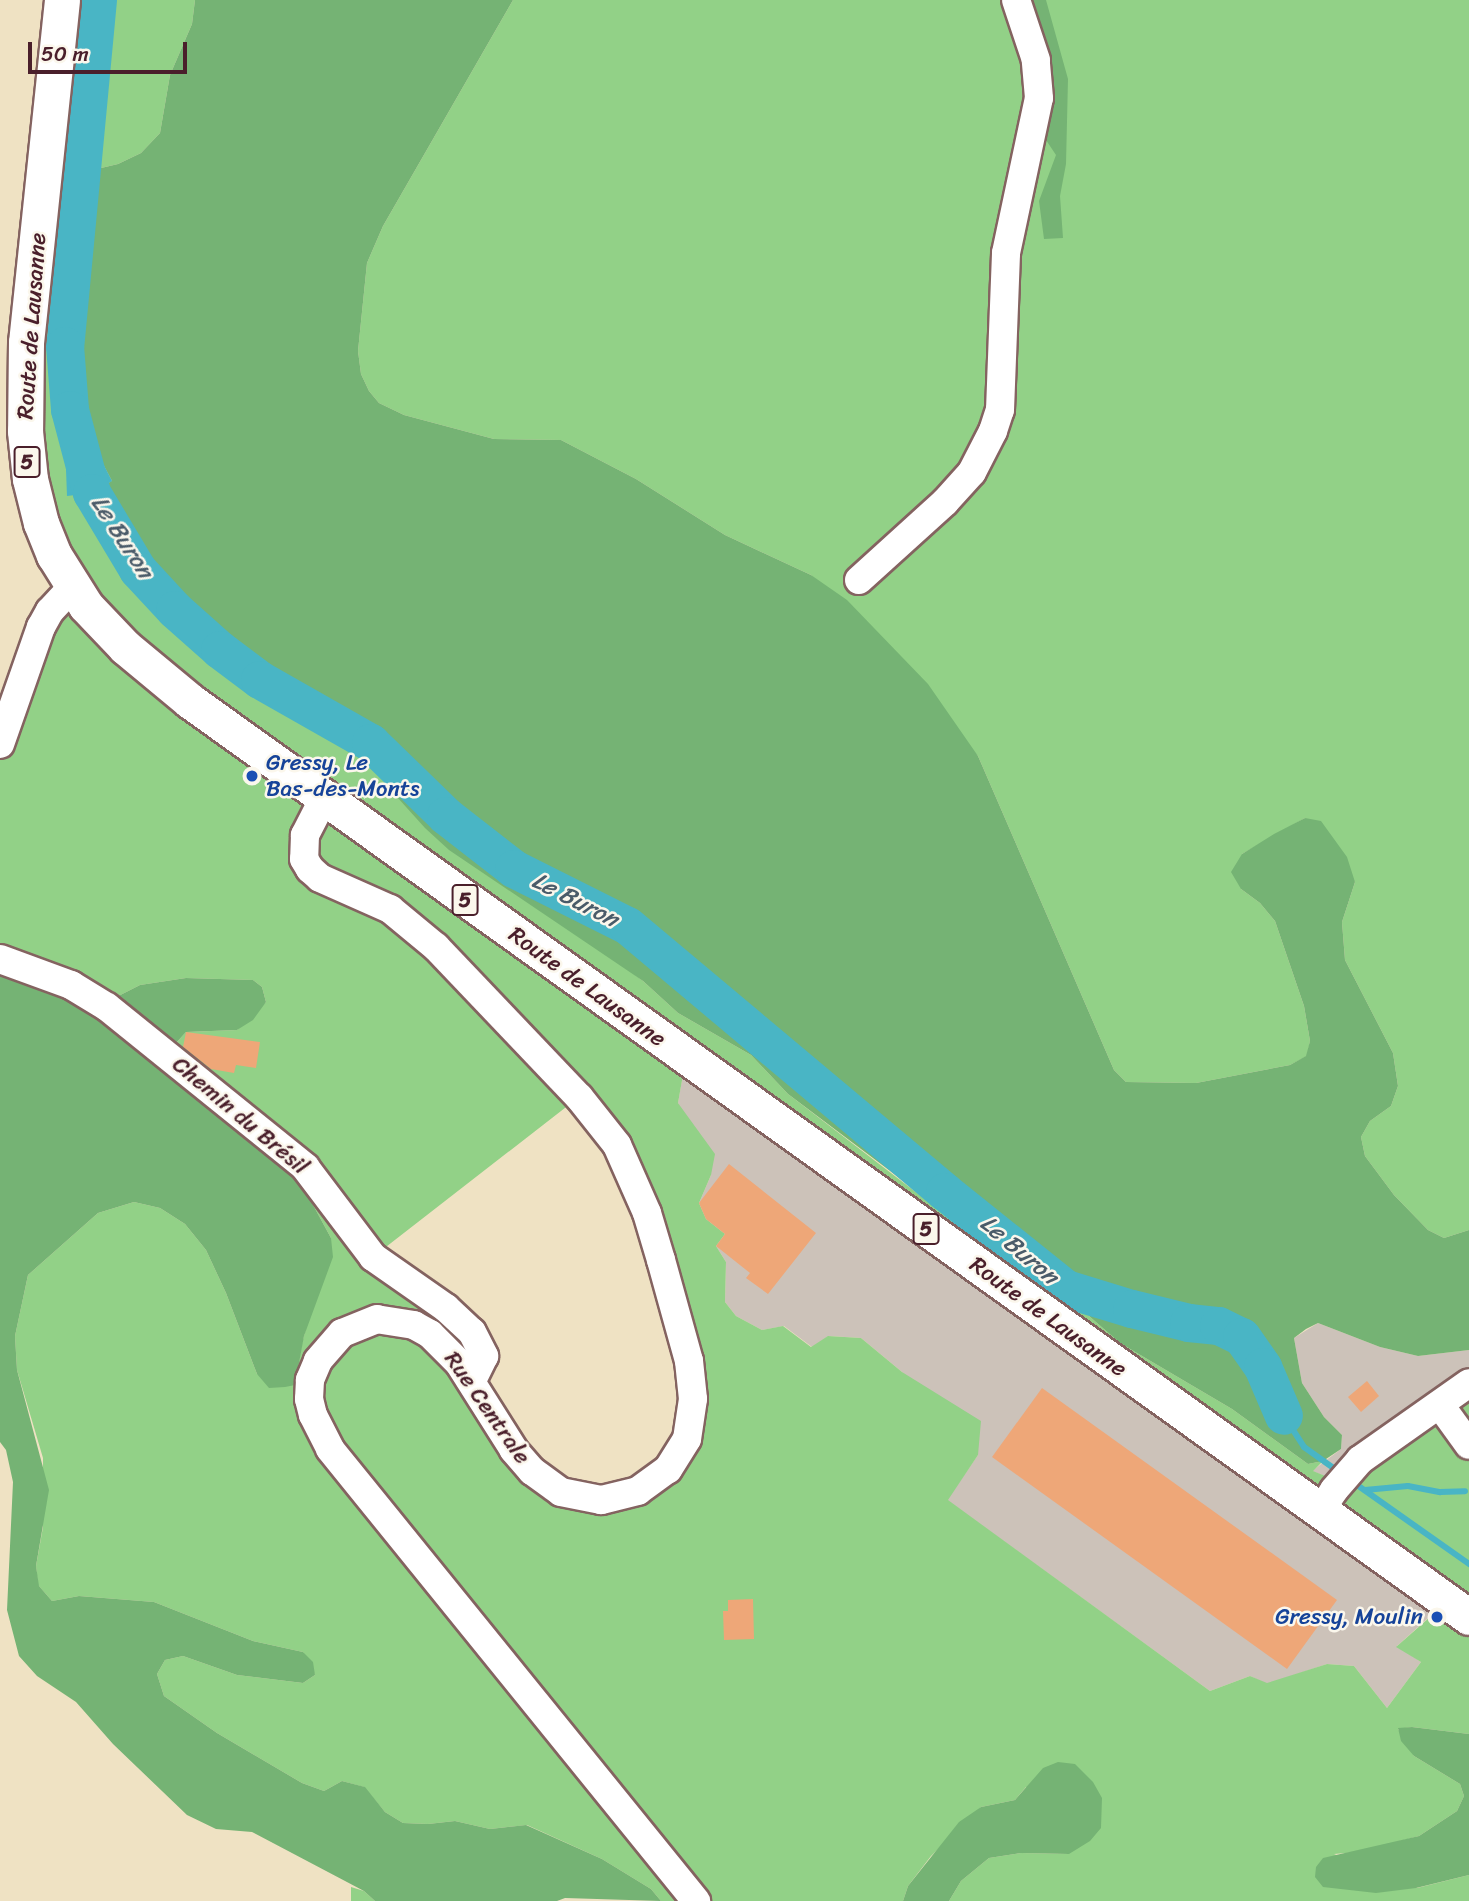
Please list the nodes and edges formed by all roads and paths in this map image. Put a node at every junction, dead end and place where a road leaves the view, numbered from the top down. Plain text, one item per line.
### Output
1 (62, 0) edge
2 (1016, 0) edge
3 (859, 580) dead end
4 (72, 587) junction
5 (0, 744) edge
6 (324, 798) junction
7 (0, 959) edge
8 (472, 1381) junction
9 (1469, 1383) edge
10 (1440, 1405) junction
11 (1469, 1445) edge
12 (1327, 1500) junction
13 (1469, 1617) edge
14 (696, 1901) edge

1 - 4 main road, Route de Lausanne / 5
2 - 3 street
4 - 5 street
4 - 6 main road, Route de Lausanne / 5
6 - 8 street, Rue Centrale
6 - 12 main road, Route de Lausanne / 5
7 - 8 street, Chemin du Brésil
8 - 14 street, Rue Centrale
9 - 10 street
10 - 11 street
10 - 12 street
12 - 13 main road, Route de Lausanne / 5

